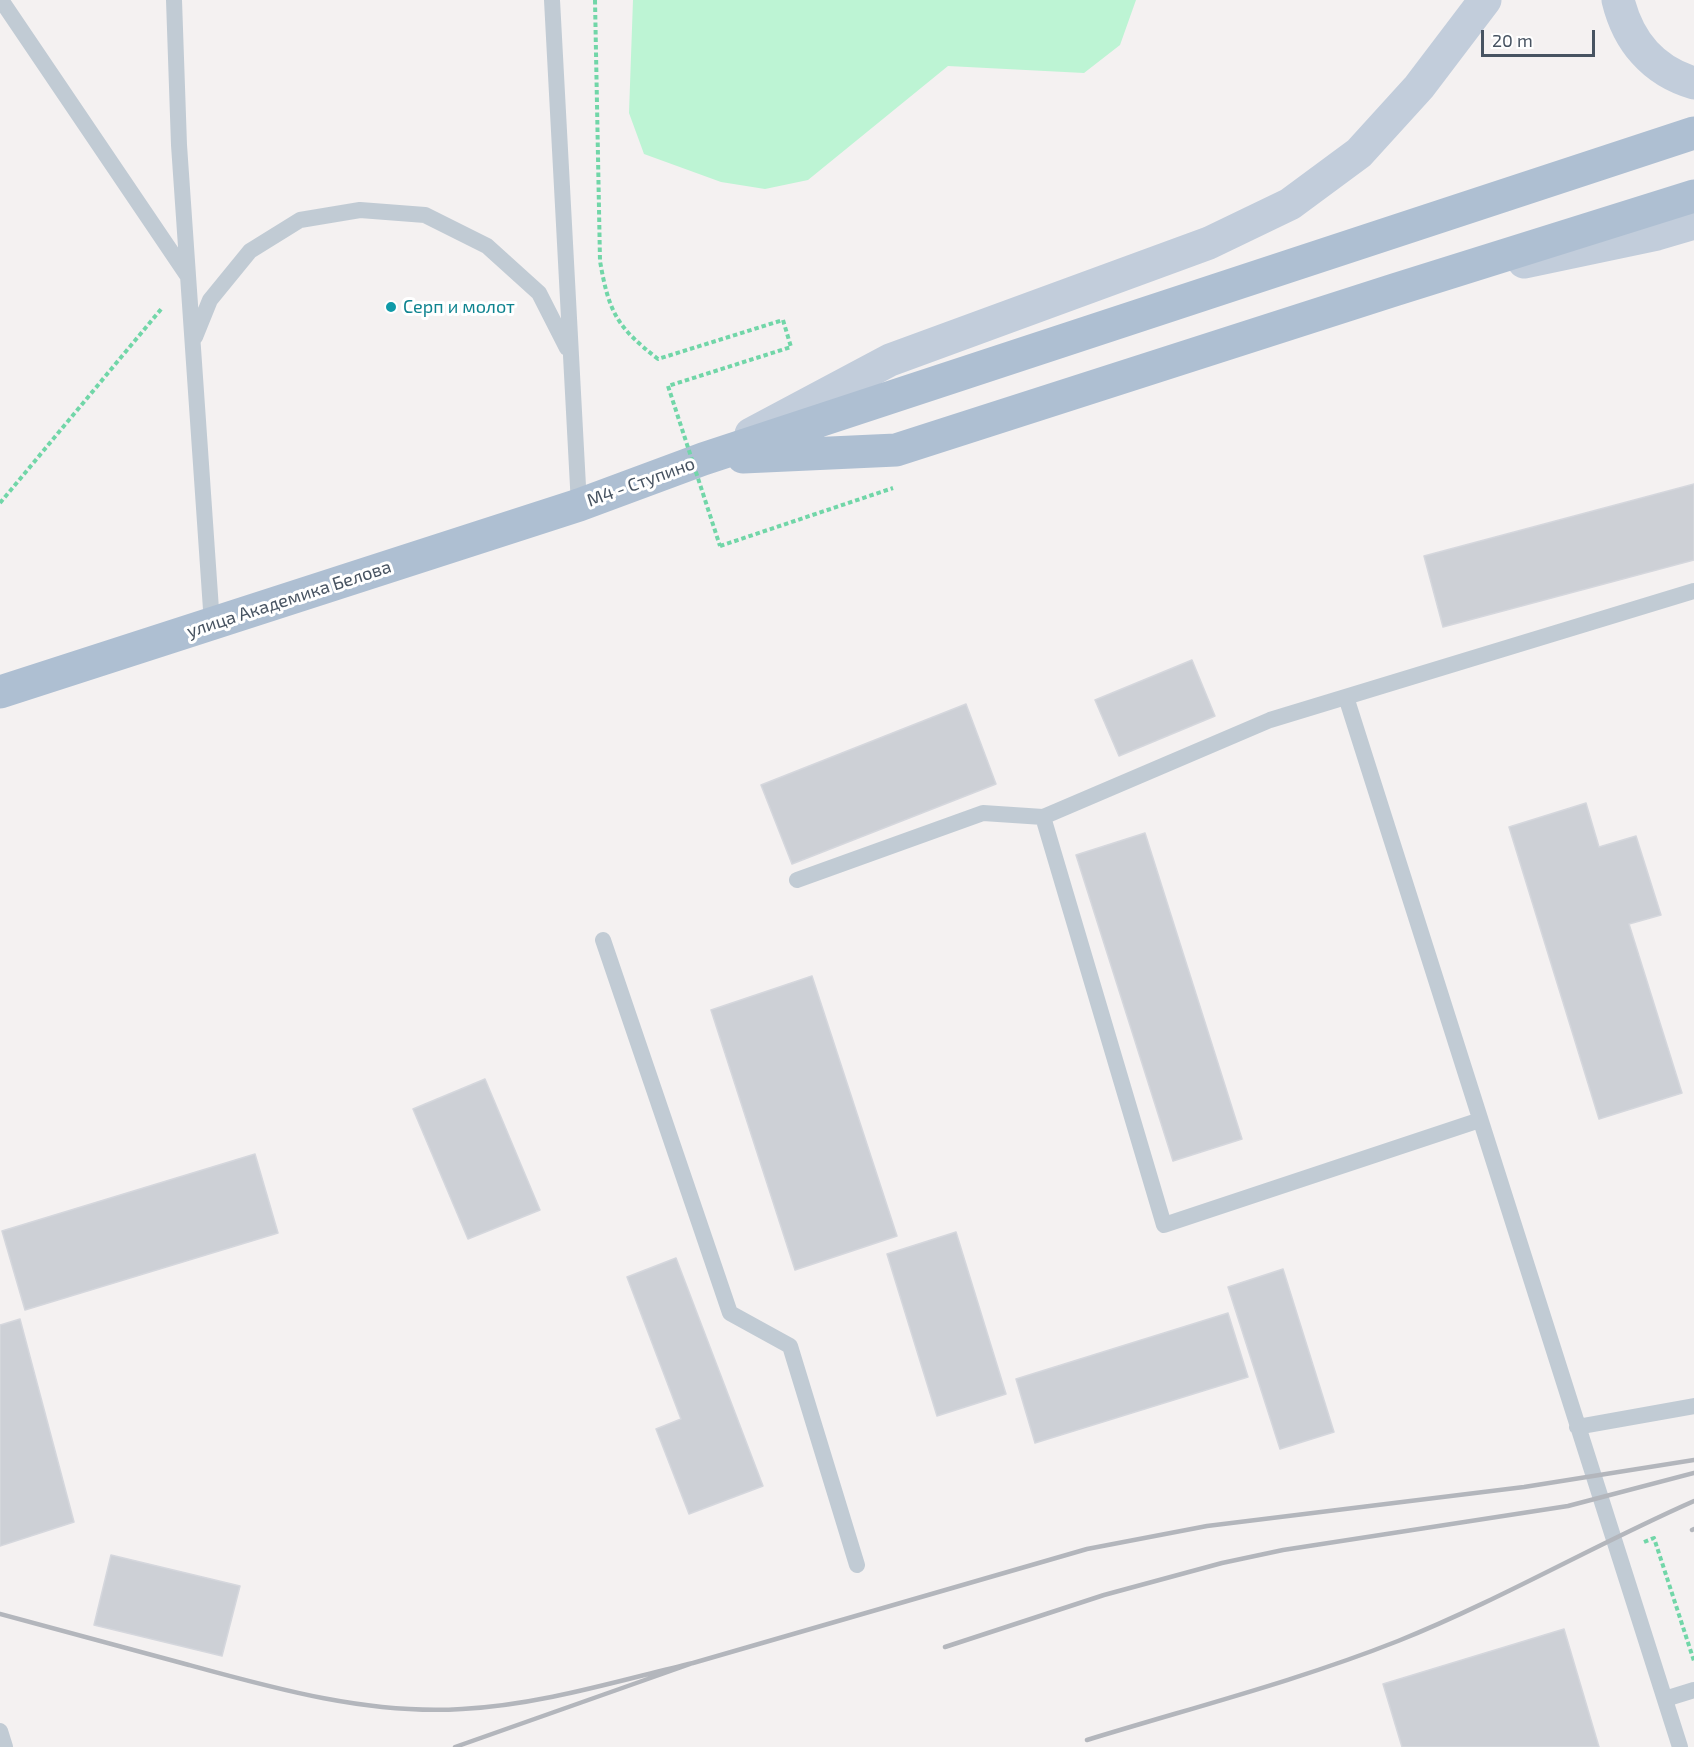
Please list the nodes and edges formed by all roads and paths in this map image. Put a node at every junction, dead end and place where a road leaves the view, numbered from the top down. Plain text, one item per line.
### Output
1 (1, 0) edge
2 (174, 0) edge
3 (552, 0) edge
4 (595, 0) edge
5 (1485, 0) edge
6 (1618, 0) edge
7 (1694, 82) edge
8 (1694, 133) edge
9 (1694, 196) edge
10 (1694, 223) edge
11 (188, 276) junction
12 (1394, 290) junction
13 (193, 343) junction
14 (570, 354) junction
15 (703, 459) junction
16 (0, 503) edge
17 (579, 505) junction
18 (813, 515) dead end
19 (1694, 591) edge
20 (212, 624) junction
21 (0, 692) edge
22 (1346, 697) junction
23 (1043, 817) junction
24 (797, 880) dead end
25 (603, 940) dead end
26 (1480, 1120) junction
27 (1694, 1406) edge
28 (1577, 1427) junction
29 (1618, 1550) junction
30 (857, 1565) dead end
31 (1694, 1661) edge
32 (1694, 1689) edge
33 (1665, 1699) junction
34 (0, 1731) edge
35 (5, 1747) edge
36 (1680, 1747) edge

1 - 11 lane
2 - 11 lane
3 - 14 lane
4 - 18 path, bridge
5 - 15 main road
6 - 7 main road
8 - 15 main road, М4 - Ступино
9 - 12 main road
10 - 12 main road
11 - 13 lane
11 - 16 path
12 - 15 main road
13 - 14 lane
13 - 20 lane
14 - 17 lane
15 - 17 main road, М4 - Ступино
17 - 20 main road, улица Академика Белова
19 - 22 lane
20 - 21 main road, улица Академика Белова
22 - 23 lane
22 - 26 lane
23 - 24 lane
23 - 26 lane
25 - 30 lane
26 - 28 lane
27 - 28 lane
28 - 29 lane
29 - 31 path
29 - 33 lane
32 - 33 lane
33 - 36 lane
34 - 35 lane

